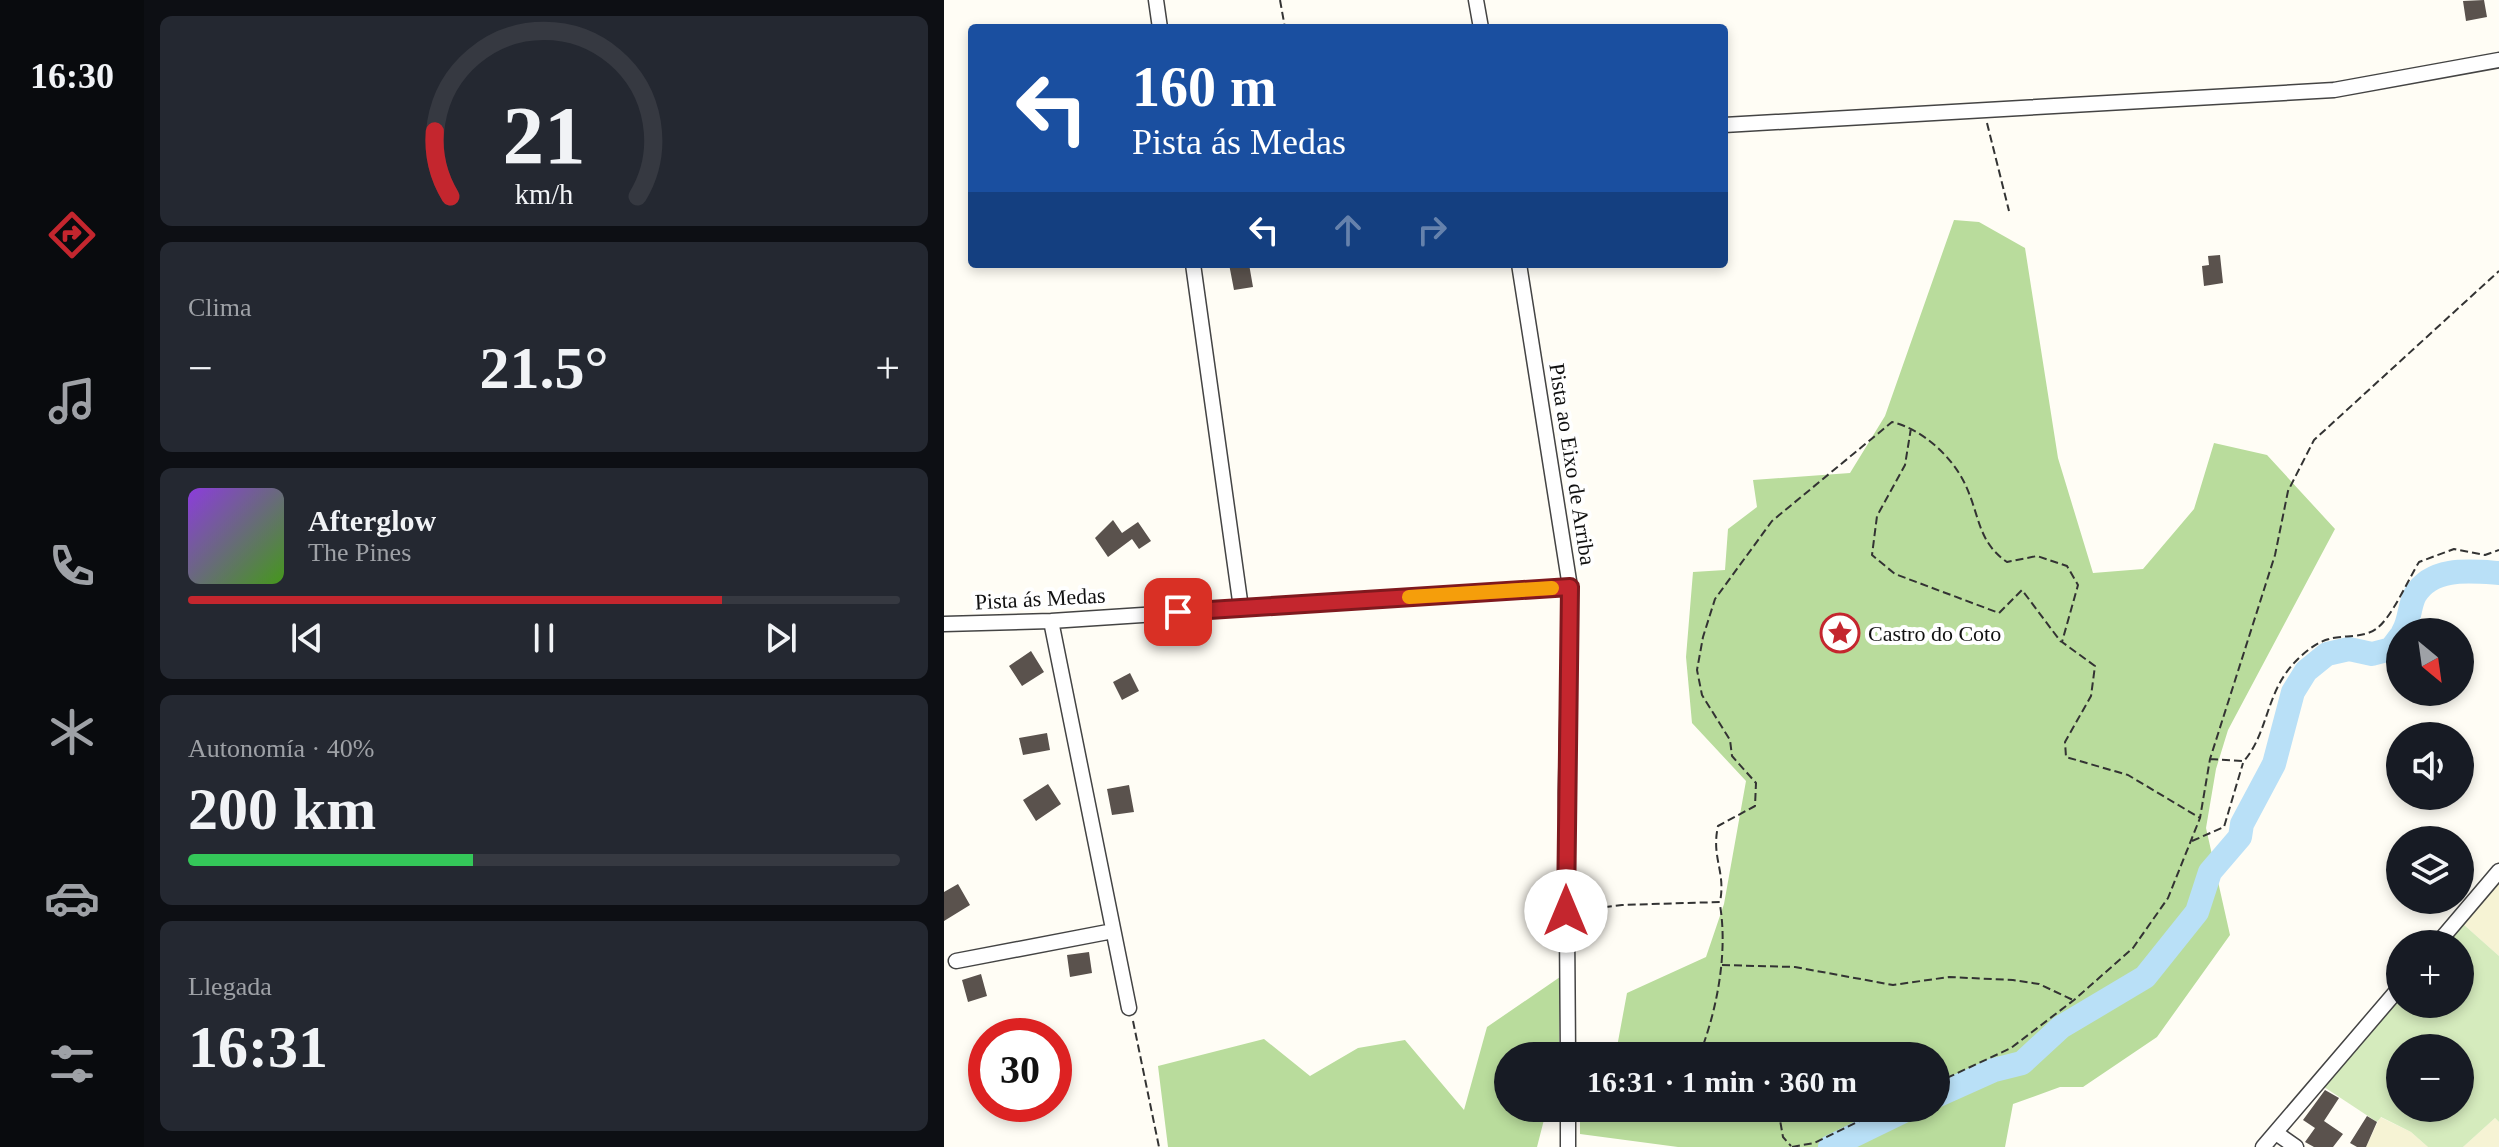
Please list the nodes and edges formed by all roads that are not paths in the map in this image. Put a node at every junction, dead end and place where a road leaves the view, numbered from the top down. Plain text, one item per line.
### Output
1 (1156, 0) edge
2 (1476, 0) edge
3 (1159, 24) edge
4 (1480, 24) edge
5 (2499, 60) edge
6 (1728, 125) edge
7 (1194, 268) edge
8 (1520, 268) edge
9 (1570, 587) junction
10 (1241, 608) junction
11 (1051, 621) junction
12 (944, 624) edge
13 (2499, 871) edge
14 (2449, 930) edge
15 (1113, 931) junction
16 (956, 961) dead end
17 (2386, 1003) edge
18 (1129, 1008) road end
19 (1568, 1042) edge
20 (1568, 1122) edge
21 (2276, 1133) junction
22 (1568, 1147) edge
23 (2263, 1147) edge
24 (2296, 1147) edge

1 - 3 street
2 - 4 street
5 - 6 street
7 - 10 street
8 - 9 street, Pista ao Eixo de Arriba
9 - 10 street, Pista ás Medas
9 - 19 street, Pista ao Eixo de Arriba
10 - 11 street, Pista ás Medas
11 - 12 street, Pista ás Medas
11 - 15 street
13 - 14 street
15 - 16 street
15 - 18 street
17 - 21 street
20 - 22 street
21 - 23 street
21 - 24 street

